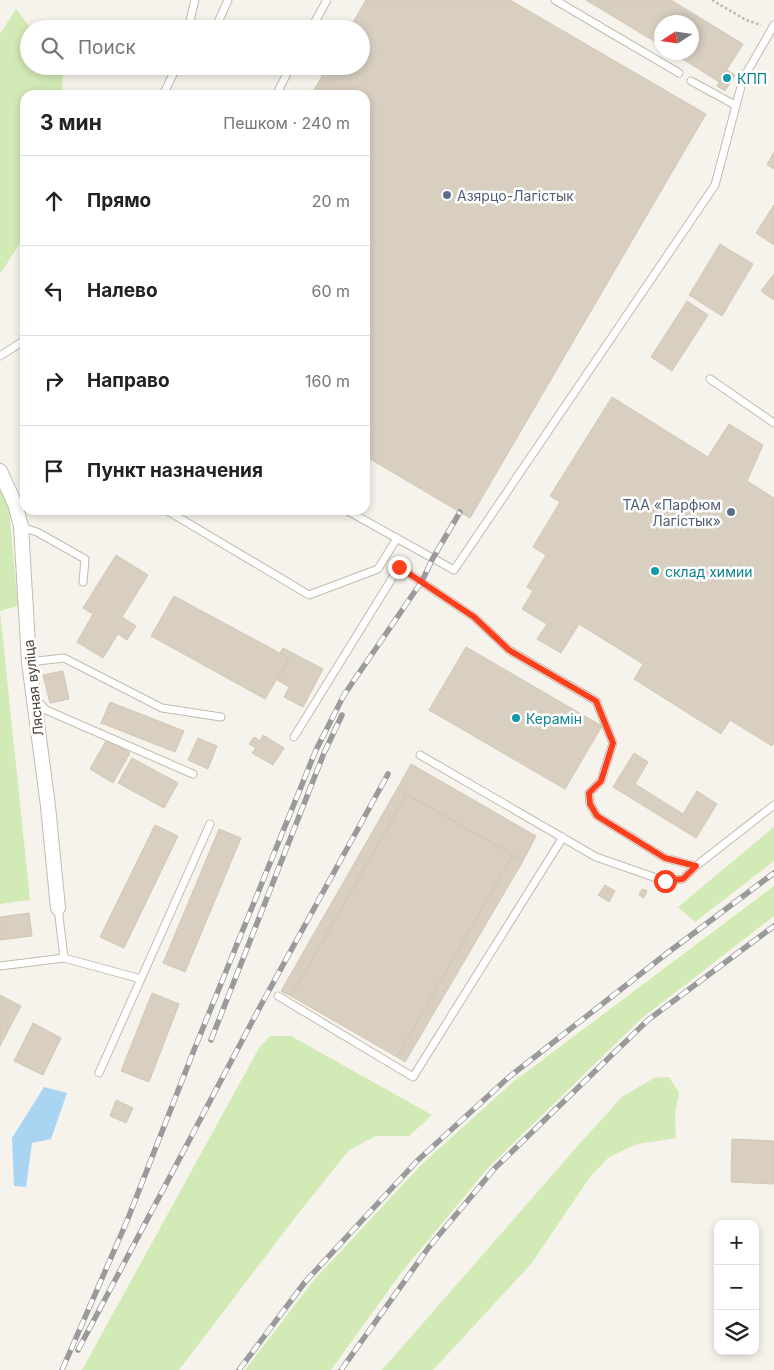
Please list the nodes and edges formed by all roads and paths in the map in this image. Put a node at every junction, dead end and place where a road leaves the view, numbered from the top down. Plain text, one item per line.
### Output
1 (195, 0) edge
2 (228, 0) edge
3 (326, 0) edge
4 (555, 0) edge
5 (712, 0) edge
6 (190, 20) edge
7 (219, 20) edge
8 (316, 20) edge
9 (773, 27) edge
10 (679, 73) dead end
11 (172, 75) edge
12 (286, 75) edge
13 (691, 81) dead end
14 (165, 90) edge
15 (279, 90) edge
16 (735, 105) junction
17 (20, 343) edge
18 (0, 356) edge
19 (710, 380) dead end
20 (774, 423) edge
21 (0, 471) edge
22 (174, 515) edge
23 (355, 515) edge
24 (21, 526) junction
25 (397, 538) junction
26 (83, 582) dead end
27 (28, 662) junction
28 (32, 695) junction
29 (221, 717) dead end
30 (294, 737) dead end
31 (420, 755) dead end
32 (193, 774) dead end
33 (774, 805) edge
34 (210, 824) dead end
35 (563, 837) junction
36 (696, 866) junction
37 (58, 908) joint
38 (64, 958) junction
39 (0, 966) edge
40 (141, 979) junction
41 (278, 996) dead end
42 (99, 1073) dead end

1 - 6 lane
2 - 7 lane
3 - 8 lane
4 - 10 lane
5 - 9 path
9 - 16 lane
11 - 14 lane
12 - 15 lane
13 - 16 lane
16 - 25 lane
17 - 18 lane
19 - 20 lane
21 - 24 street, Лясная вуліца
22 - 25 lane
23 - 25 lane
24 - 26 lane
24 - 27 street, Лясная вуліца
27 - 28 street, Лясная вуліца
27 - 29 lane
28 - 32 lane
28 - 37 street, Лясная вуліца
30 - 36 lane
31 - 35 lane
33 - 36 lane
34 - 40 lane
35 - 36 lane
35 - 41 lane
37 - 38 lane
38 - 39 lane
38 - 40 lane
40 - 42 lane

